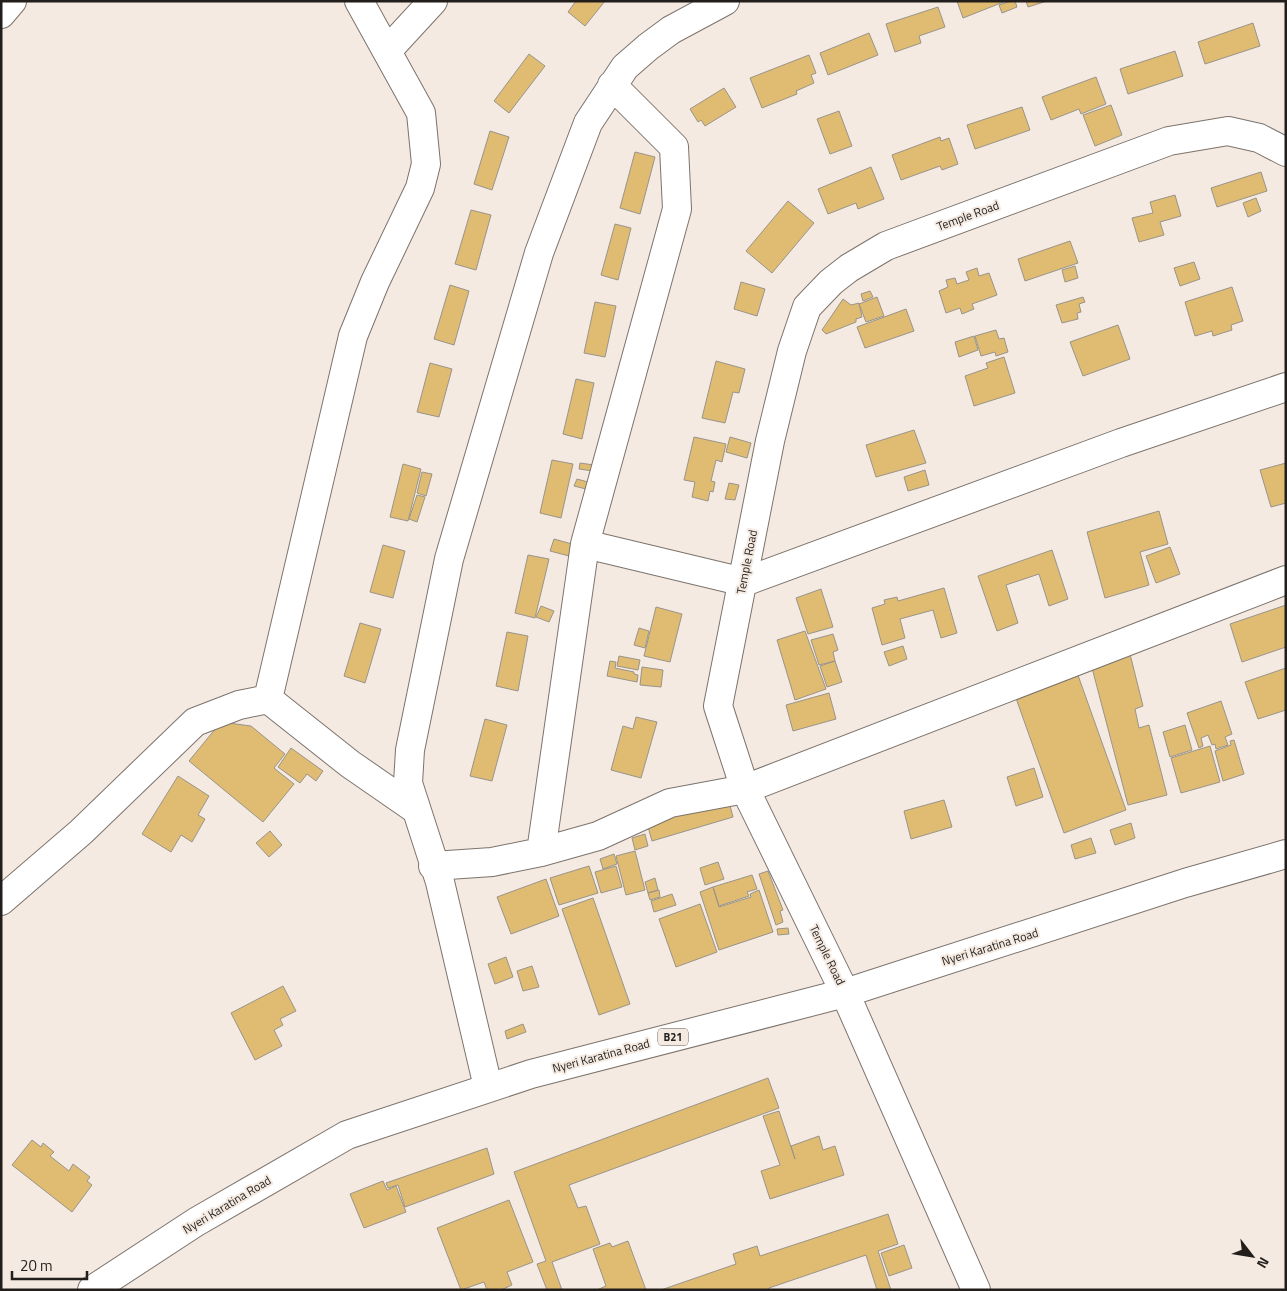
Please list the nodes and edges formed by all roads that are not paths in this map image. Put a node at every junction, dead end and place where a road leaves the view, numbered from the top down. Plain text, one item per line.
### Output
1 (12, 1) edge
2 (359, 1) edge
3 (432, 1) edge
4 (725, 1) edge
5 (1, 14) edge
6 (387, 51) junction
7 (612, 85) junction
8 (1286, 152) edge
9 (1286, 386) edge
10 (585, 544) junction
11 (1286, 580) edge
12 (744, 582) junction
13 (268, 699) junction
14 (745, 789) junction
15 (415, 809) junction
16 (541, 852) junction
17 (1286, 854) edge
18 (433, 866) junction
19 (1, 901) edge
20 (845, 993) junction
21 (488, 1088) junction
22 (92, 1290) edge
23 (976, 1290) edge

1 - 5 main road
2 - 6 main road
3 - 6 main road
4 - 7 main road
6 - 13 main road
7 - 10 main road
7 - 15 main road
8 - 12 main road, Temple Road
9 - 12 main road
10 - 12 main road
10 - 16 main road
11 - 14 main road
12 - 14 main road, Temple Road
13 - 15 main road
13 - 19 main road
14 - 16 main road
14 - 20 main road, Temple Road
15 - 18 main road
16 - 18 main road
17 - 20 main road, Nyeri Karatina Road / B21
18 - 21 main road
20 - 21 main road, Nyeri Karatina Road / B21
20 - 23 main road, Temple Road
21 - 22 main road, Nyeri Karatina Road / B21

